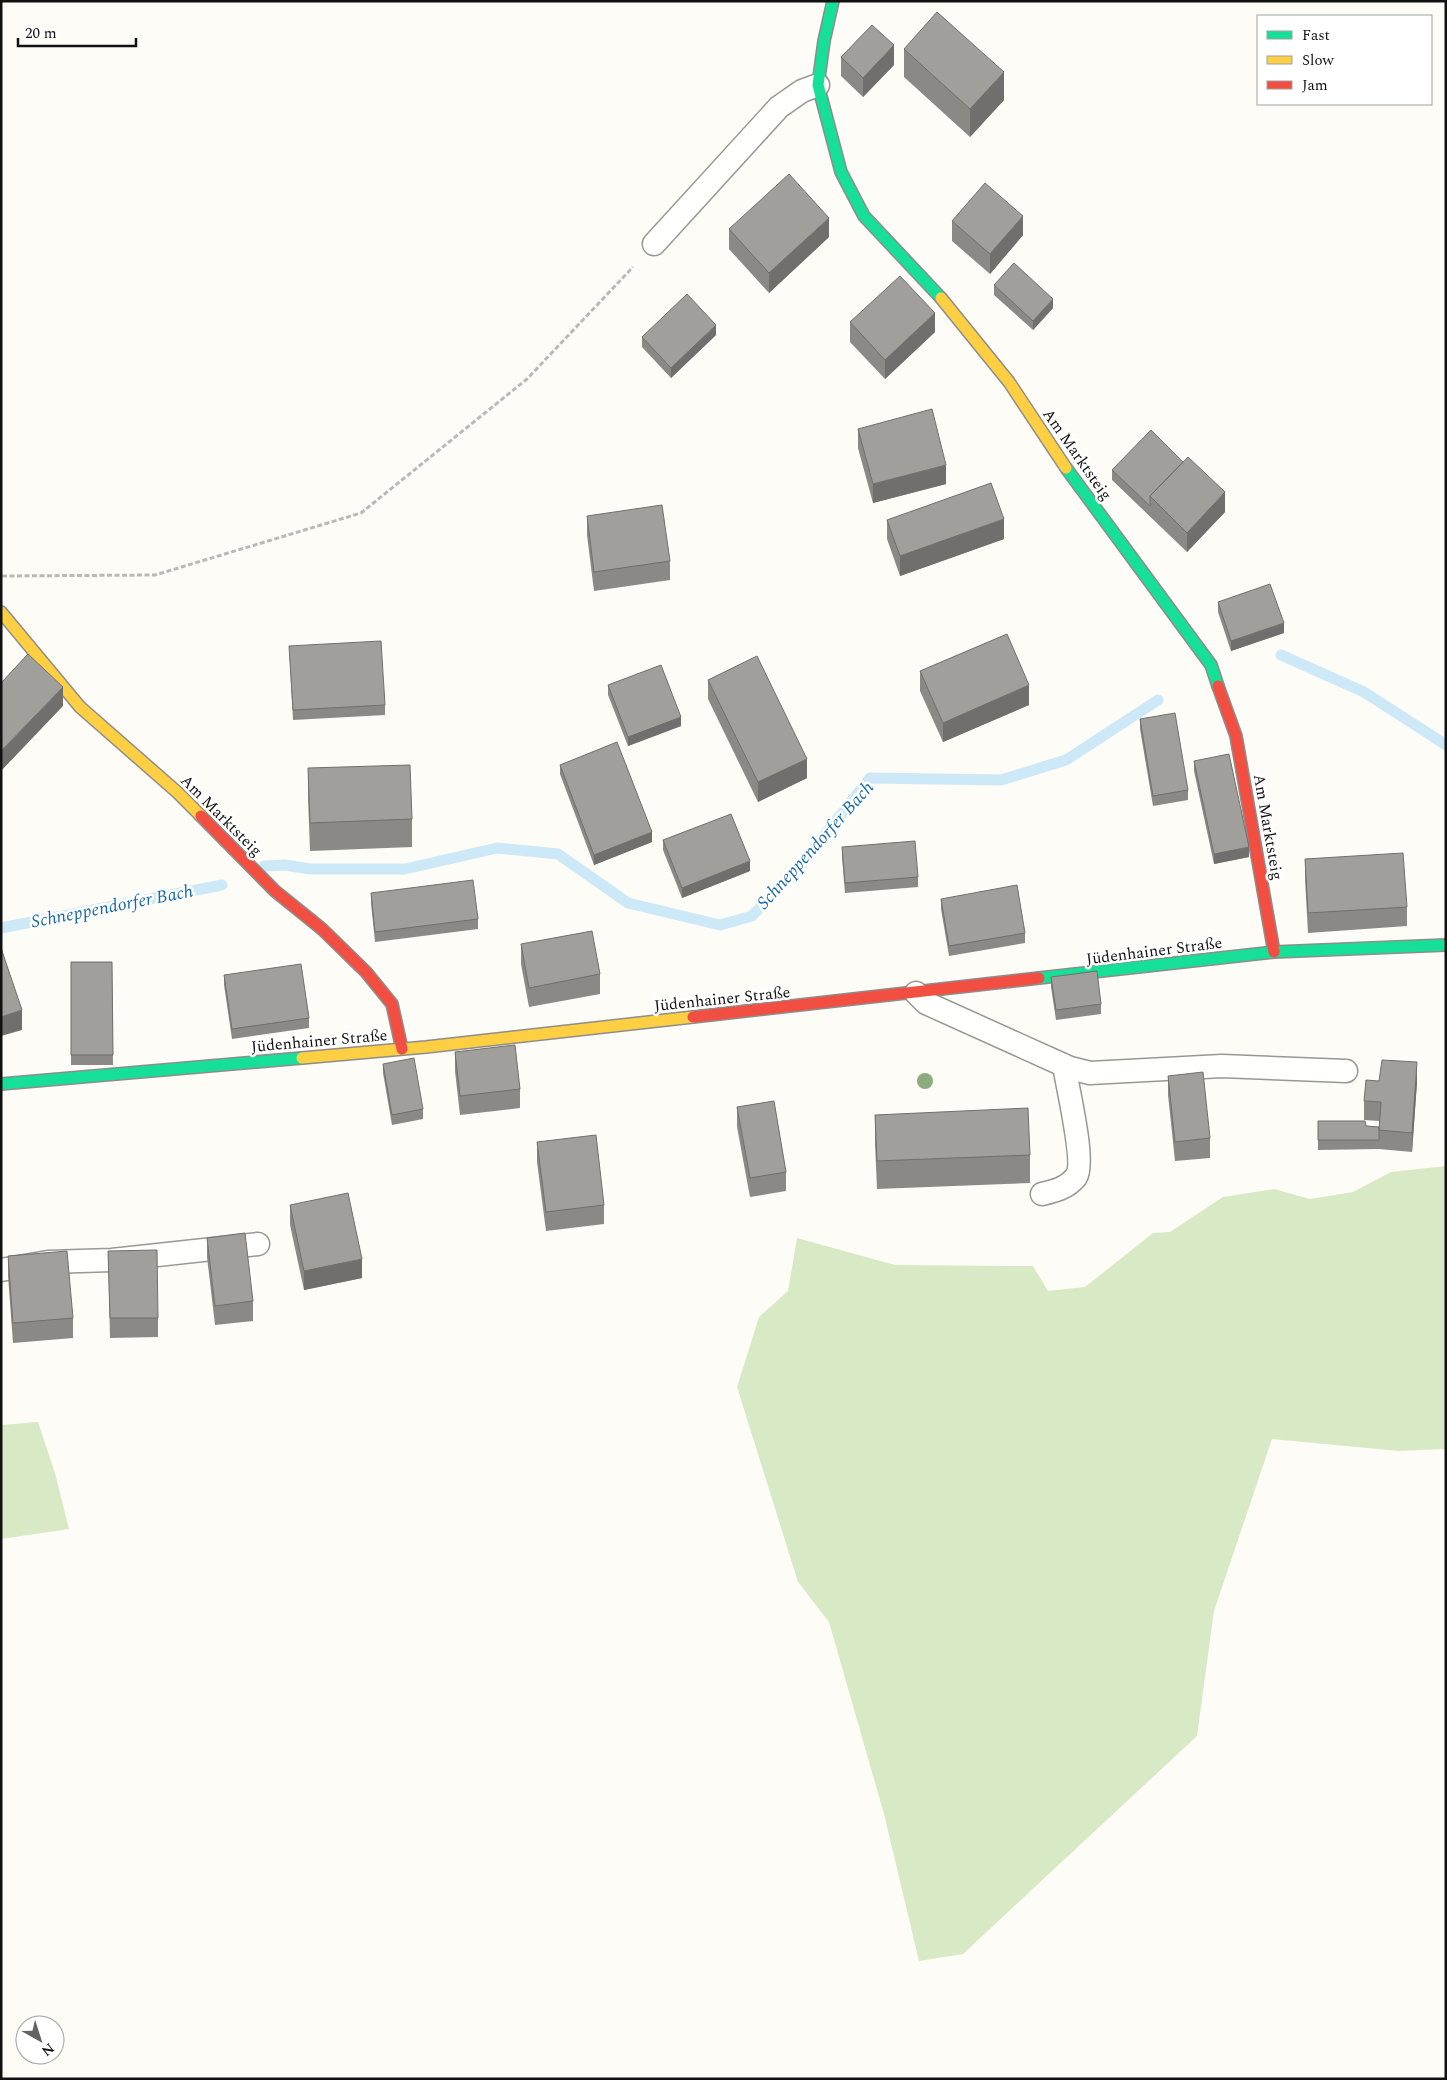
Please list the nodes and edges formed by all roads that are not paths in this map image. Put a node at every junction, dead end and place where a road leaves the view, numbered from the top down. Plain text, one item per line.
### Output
1 (833, 1) edge
2 (818, 85) junction
3 (654, 244) road end
4 (1, 612) edge
5 (1446, 945) edge
6 (1274, 952) junction
7 (916, 993) junction
8 (402, 1049) junction
9 (1064, 1065) junction
10 (1346, 1071) dead end
11 (1, 1084) edge
12 (1042, 1194) dead end
13 (258, 1244) dead end
14 (1, 1270) edge

1 - 2 street, Am Marktsteig
2 - 3 lane
2 - 6 street, Am Marktsteig
4 - 8 street, Am Marktsteig
5 - 6 street, Jüdenhainer Straße
6 - 7 street, Jüdenhainer Straße
7 - 8 street, Jüdenhainer Straße
7 - 9 lane
8 - 11 street, Jüdenhainer Straße
9 - 10 lane
9 - 12 lane
13 - 14 lane

